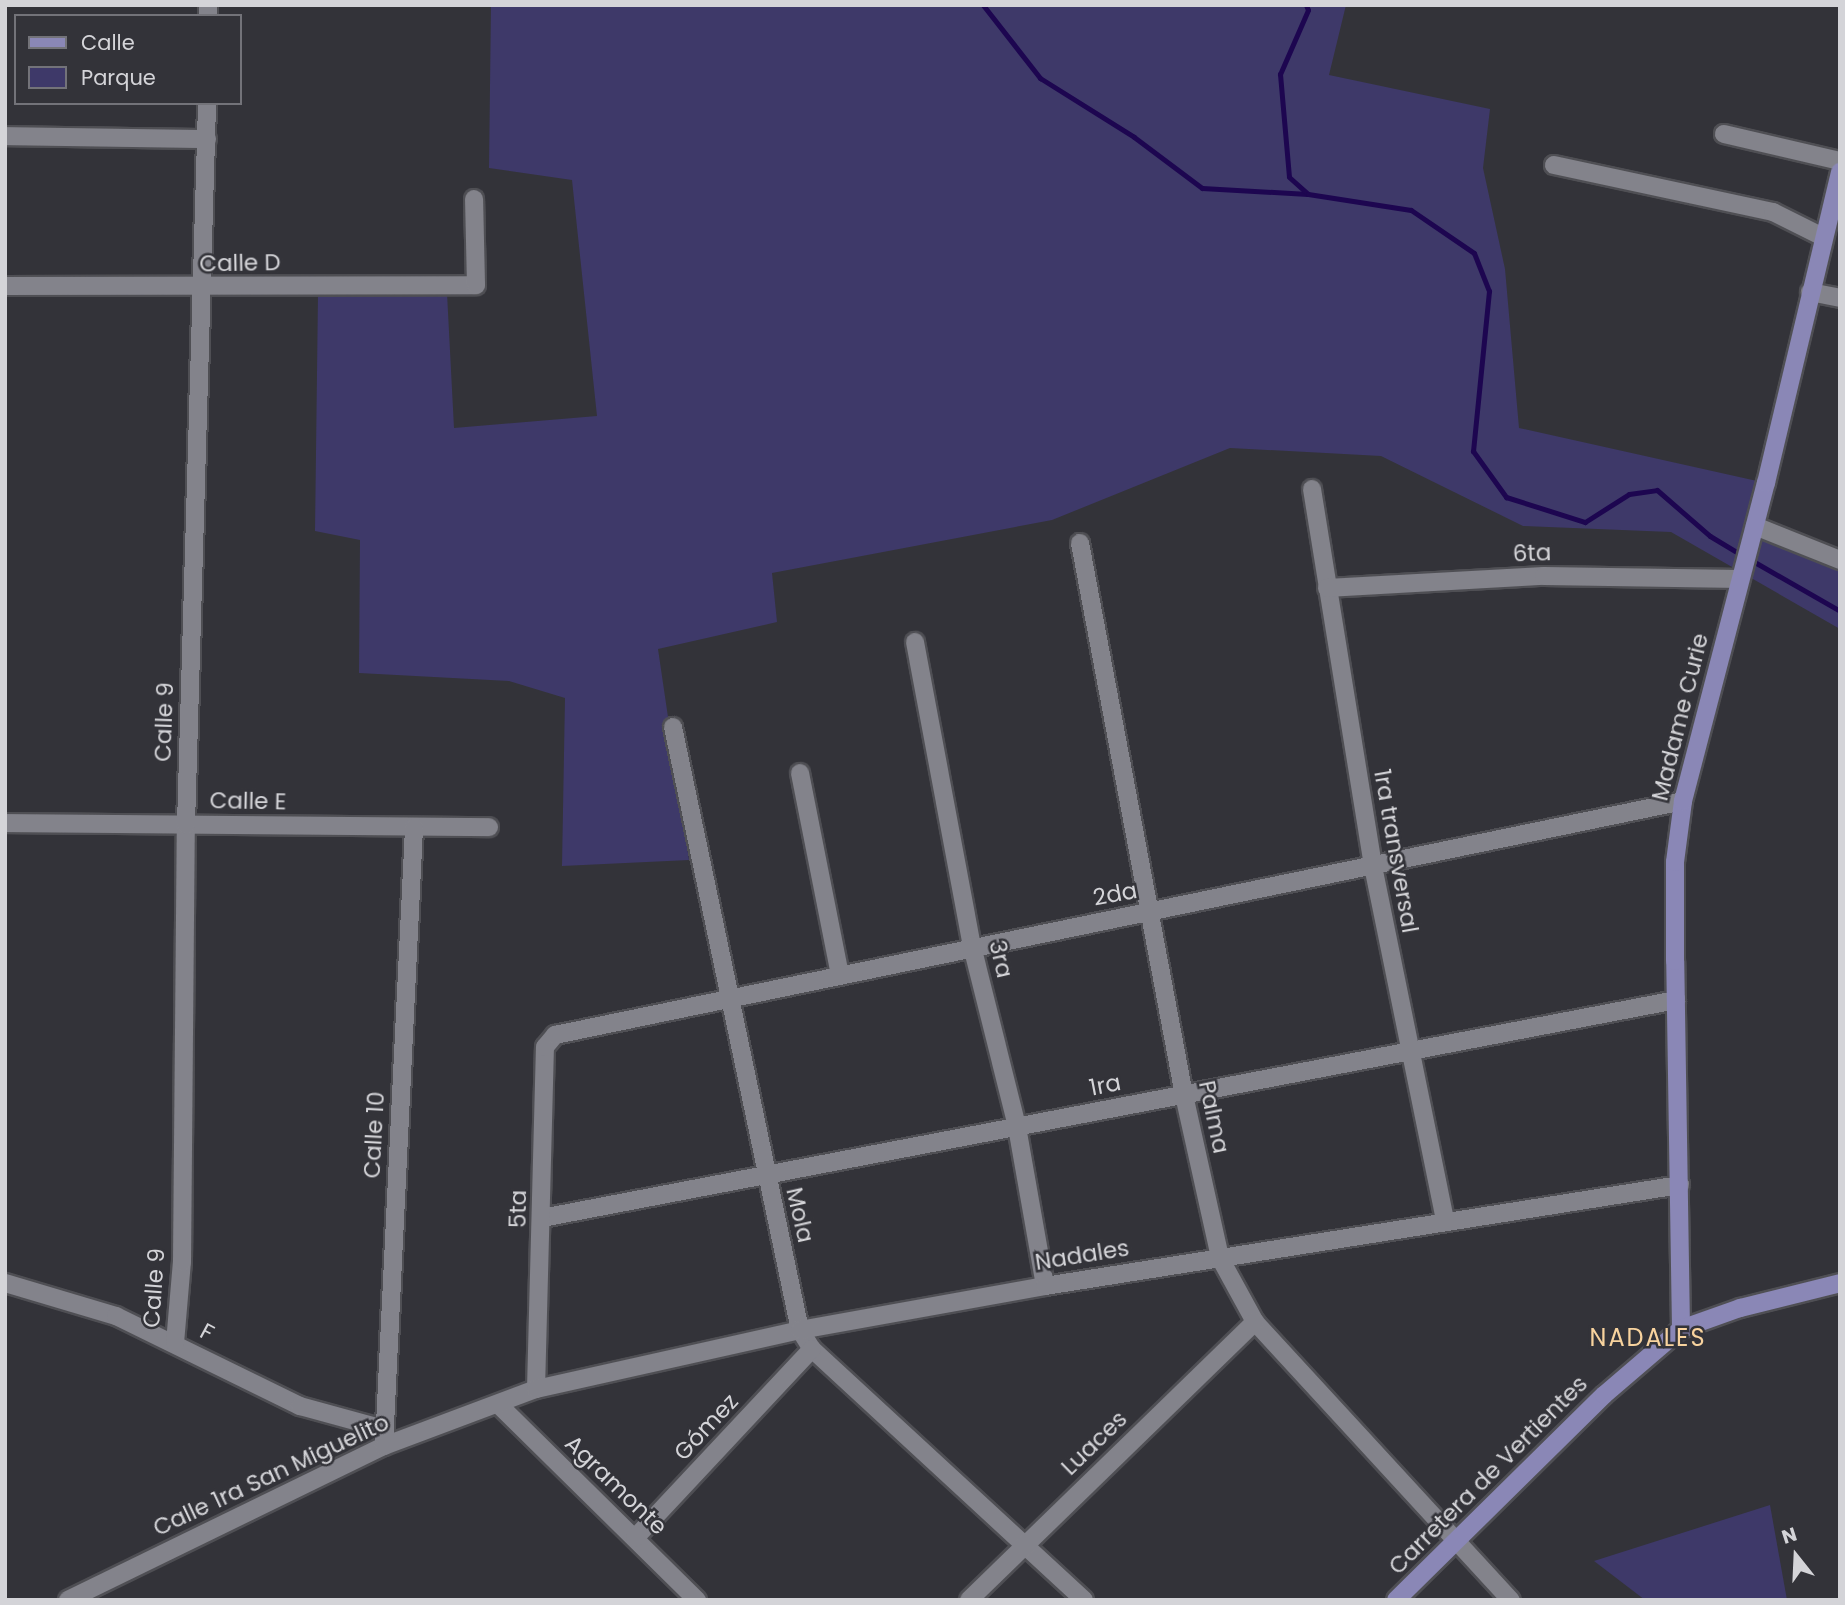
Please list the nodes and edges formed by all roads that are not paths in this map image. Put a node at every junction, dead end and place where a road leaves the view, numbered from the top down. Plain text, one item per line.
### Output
1 (207, 105) edge
2 (1724, 134) dead end
3 (5, 136) edge
4 (207, 139) junction
5 (1840, 161) edge
6 (1554, 165) dead end
7 (1840, 172) edge
8 (474, 199) dead end
9 (1823, 237) junction
10 (5, 286) edge
11 (200, 288) junction
12 (1810, 292) junction
13 (1840, 299) edge
14 (1312, 489) dead end
15 (1755, 526) junction
16 (1080, 543) dead end
17 (1840, 560) edge
18 (1744, 563) junction
19 (1327, 588) junction
20 (915, 642) dead end
21 (673, 727) dead end
22 (800, 773) dead end
23 (1683, 801) junction
24 (5, 823) edge
25 (186, 825) junction
26 (489, 827) dead end
27 (414, 828) junction
28 (1373, 866) junction
29 (1149, 913) junction
30 (972, 946) junction
31 (840, 975) junction
32 (729, 1000) junction
33 (1676, 1000) junction
34 (555, 1035) joint
35 (1409, 1051) junction
36 (1184, 1095) junction
37 (1017, 1127) junction
38 (766, 1175) junction
39 (1680, 1185) junction
40 (542, 1217) junction
41 (1445, 1219) junction
42 (1220, 1258) junction
43 (5, 1283) edge
44 (1840, 1283) edge
45 (1045, 1286) junction
46 (1255, 1322) junction
47 (800, 1329) junction
48 (1681, 1329) junction
49 (175, 1343) junction
50 (811, 1349) junction
51 (536, 1389) junction
52 (499, 1405) junction
53 (384, 1437) junction
54 (635, 1538) junction
55 (1026, 1542) junction
56 (1455, 1542) junction
57 (685, 1596) edge
58 (68, 1600) edge
59 (969, 1600) edge
60 (1084, 1600) edge
61 (1396, 1600) edge
62 (1511, 1600) edge

1 - 4 street, Calle 9
2 - 5 street
3 - 4 street
4 - 11 street, Calle 9
6 - 9 street
7 - 9 main road, Madame Curie
8 - 11 street, Calle D
9 - 12 main road, Madame Curie
10 - 11 street, Calle D
11 - 25 street, Calle 9
12 - 13 street
12 - 15 main road, Madame Curie
14 - 19 street, 1ra transversal
15 - 17 street
15 - 18 main road, Madame Curie
16 - 29 street, Palma
18 - 19 street, 6ta
18 - 23 main road, Madame Curie
19 - 28 street, 1ra transversal
20 - 30 street, 3ra
21 - 32 street, Mola
22 - 31 street
23 - 28 street, 2da
23 - 33 main road, Madame Curie
24 - 25 street, Calle E
25 - 27 street, Calle E
25 - 49 street, Calle 9
26 - 27 street, Calle E
27 - 53 street, Calle 10
28 - 29 street, 2da
28 - 35 street, 1ra transversal
29 - 30 street, 2da
29 - 36 street, Palma
30 - 31 street, 2da
30 - 37 street, 3ra
31 - 32 street, 2da
32 - 34 street, 2da
32 - 38 street, Mola
33 - 35 street, 1ra
33 - 39 main road, Madame Curie
34 - 40 street, 5ta
35 - 36 street, 1ra
35 - 41 street, 1ra transversal
36 - 37 street, 1ra
36 - 42 street, Palma
37 - 38 street, 1ra
37 - 45 street, 3ra
38 - 40 street, 1ra
38 - 47 street, Mola
39 - 41 street, Nadales
39 - 48 main road, Madame Curie
40 - 51 street, 5ta
41 - 42 street, Nadales
42 - 45 street, Nadales
42 - 46 street, Palma
43 - 49 street, F
44 - 48 main road, Carretera de Vertientes
45 - 47 street, Nadales
46 - 55 street, Luaces
46 - 56 street, Palma
47 - 50 street, Mola
47 - 51 street, Nadales
48 - 56 main road, Carretera de Vertientes
49 - 53 street, F
50 - 54 street, Gómez
50 - 55 street, Mola
51 - 52 street, Nadales
52 - 53 street, Calle 1ra San Miguelito
52 - 54 street, Agramonte
53 - 58 street, Calle 1ra San Miguelito
54 - 57 street, Agramonte
55 - 59 street, Luaces
55 - 60 street, Mola
56 - 61 main road, Carretera de Vertientes
56 - 62 street, Palma

